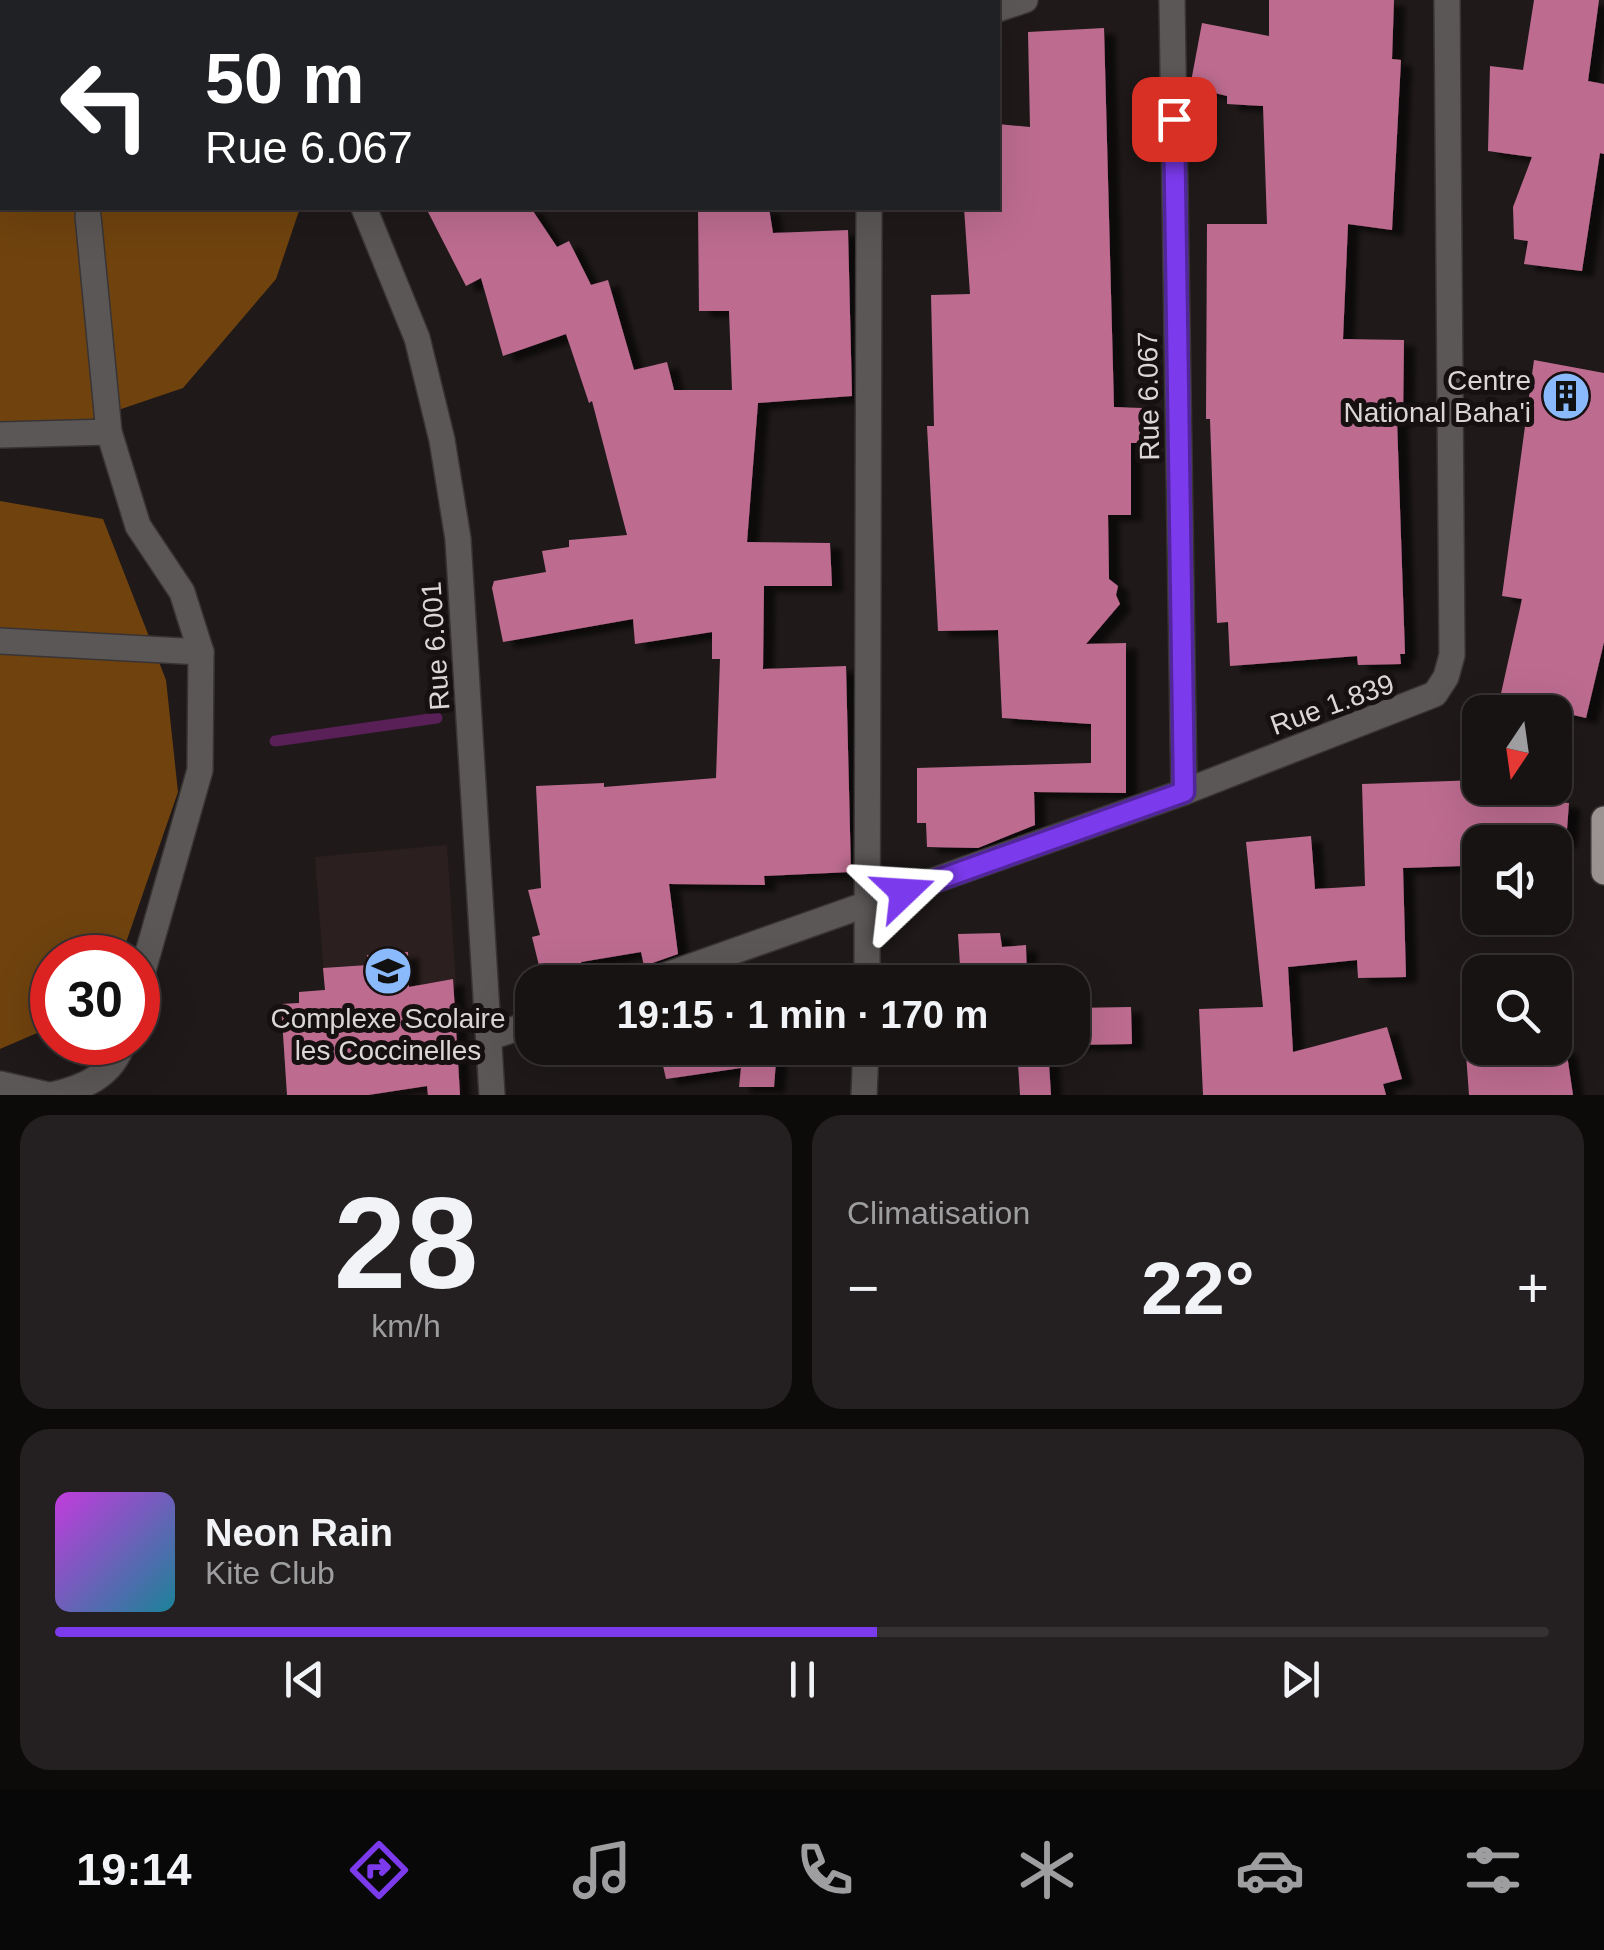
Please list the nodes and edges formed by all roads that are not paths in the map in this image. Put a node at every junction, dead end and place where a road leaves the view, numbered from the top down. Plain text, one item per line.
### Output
1 (1026, 0) edge
2 (1172, 0) edge
3 (1447, 0) edge
4 (1000, 7) edge
5 (365, 210) edge
6 (869, 210) edge
7 (88, 216) dead end
8 (108, 432) junction
9 (0, 435) edge
10 (0, 641) edge
11 (201, 652) junction
12 (1184, 792) junction
13 (1604, 819) edge
14 (1604, 872) edge
15 (870, 904) junction
16 (153, 935) edge
17 (696, 965) edge
18 (868, 965) edge
19 (515, 1029) edge
20 (491, 1038) junction
21 (108, 1065) edge
22 (865, 1065) edge
23 (0, 1084) edge
24 (50, 1095) edge
25 (492, 1095) edge
26 (864, 1095) edge

1 - 4 street
2 - 12 street, Rue 6.067
3 - 12 street, Rue 1.839
5 - 20 street, Rue 6.001
6 - 15 street
7 - 8 street
8 - 9 street
8 - 11 street
10 - 11 street
11 - 16 street
12 - 15 street, Rue 1.839
13 - 14 main road
15 - 17 street, Rue 1.839
15 - 18 street
19 - 20 street
20 - 25 street, Rue 6.001
21 - 24 street
22 - 26 street
23 - 24 street

